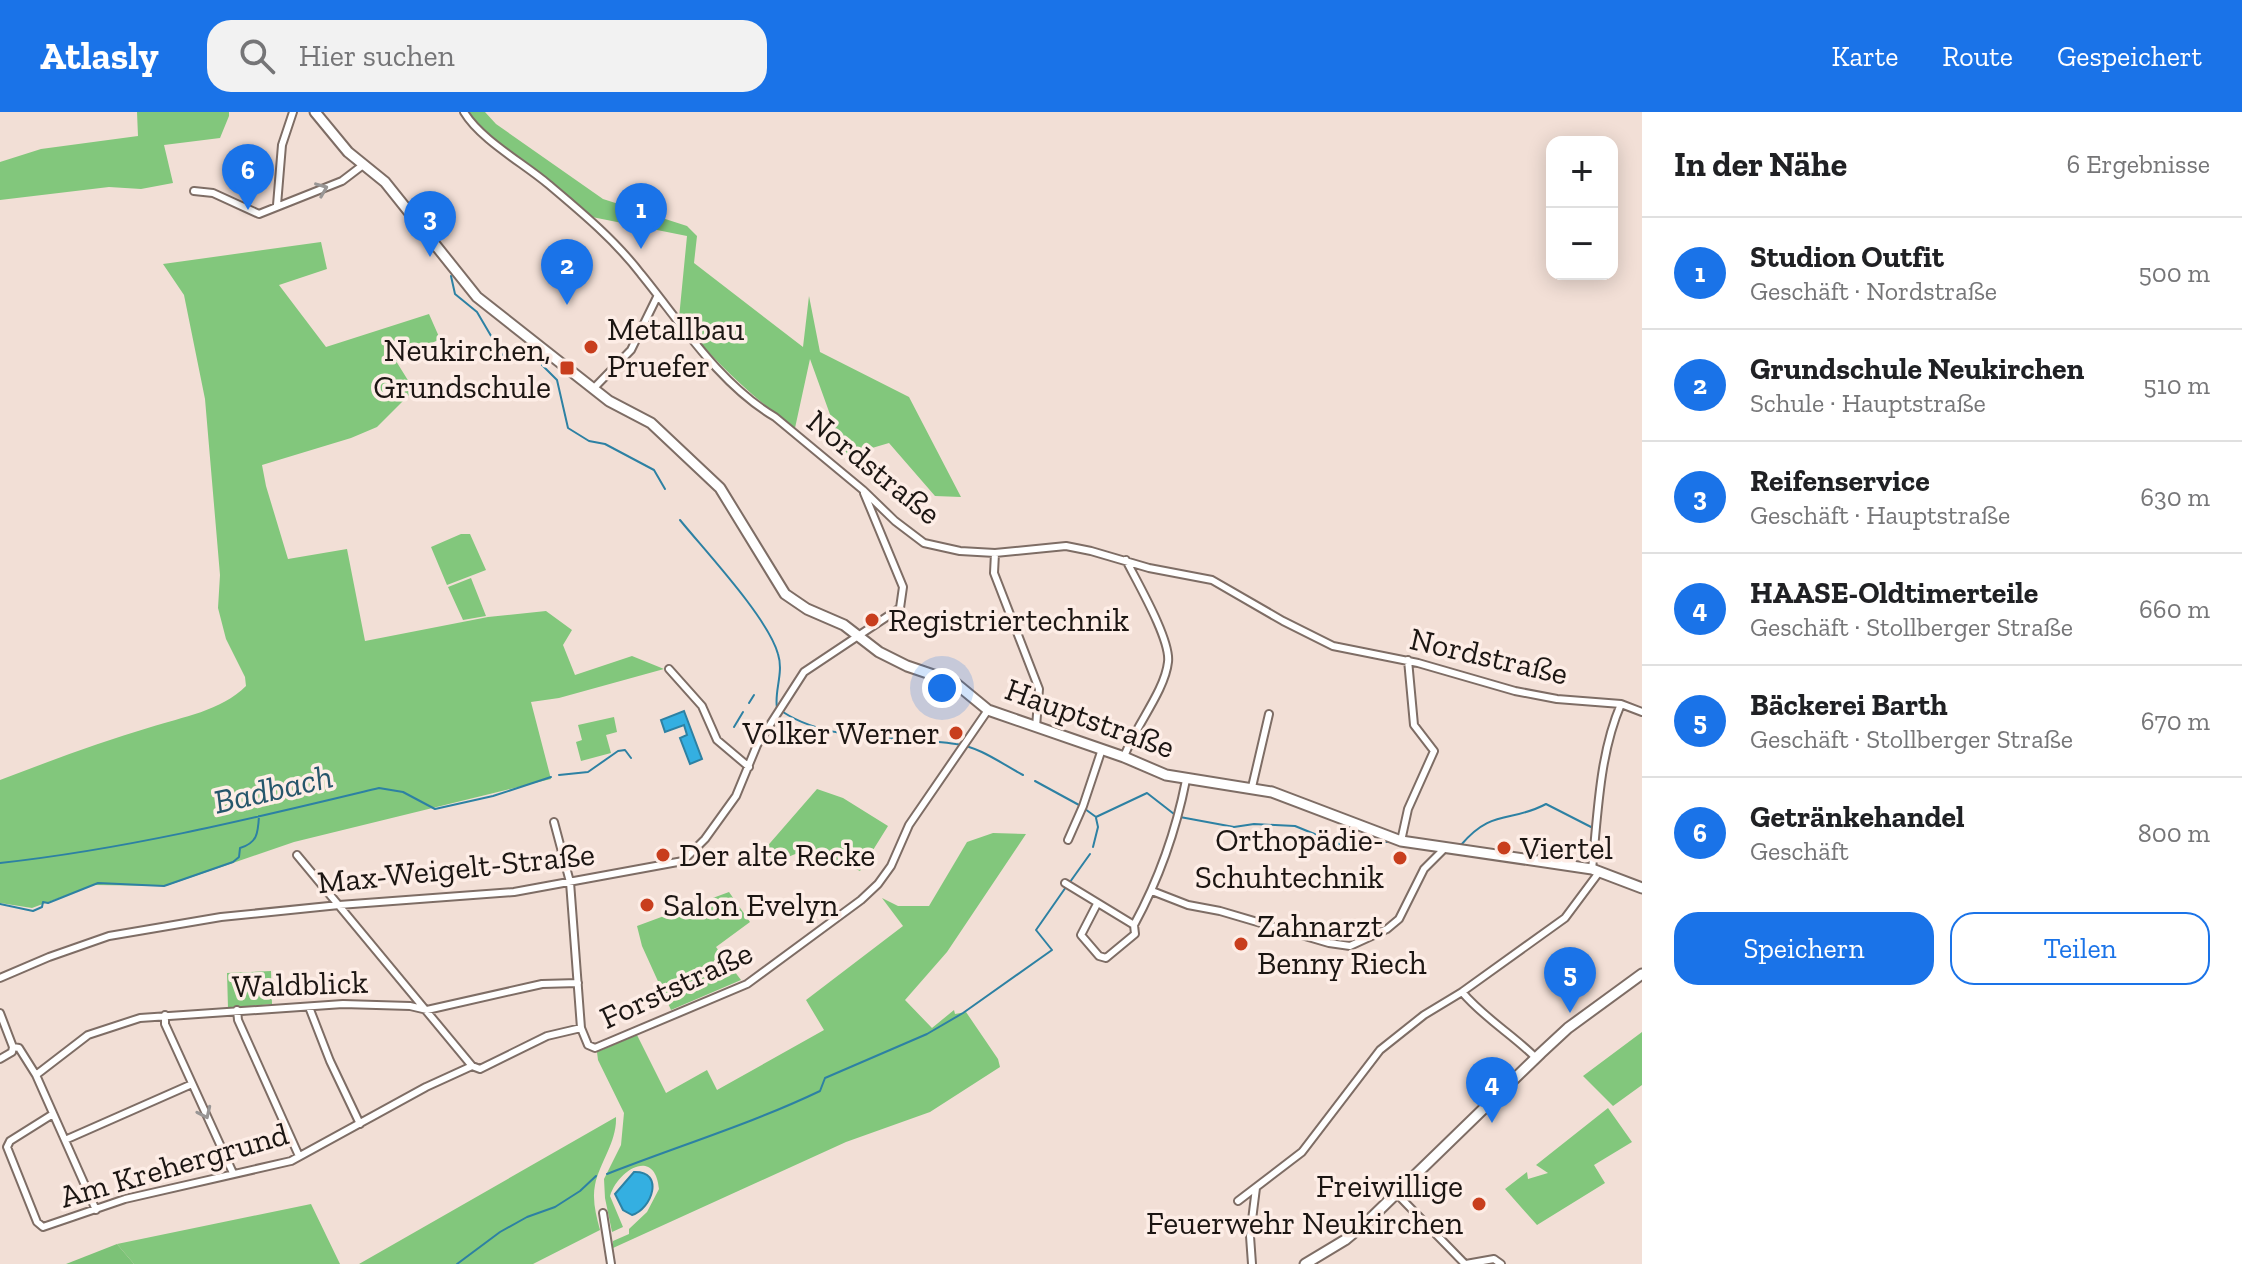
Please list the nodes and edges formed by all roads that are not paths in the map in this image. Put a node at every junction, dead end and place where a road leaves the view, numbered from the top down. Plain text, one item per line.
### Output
1 (293, 112) edge
2 (315, 112) edge
3 (464, 112) edge
4 (363, 165) junction
5 (194, 191) dead end
6 (277, 205) junction
7 (657, 297) junction
8 (593, 389) junction
9 (863, 490) junction
10 (995, 553) junction
11 (1126, 560) junction
12 (856, 636) junction
13 (1408, 660) junction
14 (669, 669) dead end
15 (1621, 704) junction
16 (988, 710) junction
17 (1642, 712) edge
18 (1269, 714) dead end
19 (1036, 727) junction
20 (1102, 749) junction
21 (1124, 757) junction
22 (749, 767) junction
23 (1186, 780) junction
24 (1252, 787) junction
25 (554, 822) dead end
26 (1068, 840) dead end
27 (1401, 841) junction
28 (1445, 848) junction
29 (297, 855) dead end
30 (1596, 870) junction
31 (570, 882) junction
32 (1069, 885) dead end
33 (1642, 888) edge
34 (1152, 891) junction
35 (1097, 904) junction
36 (339, 905) junction
37 (1134, 925) junction
38 (1642, 974) edge
39 (0, 978) edge
40 (578, 983) junction
41 (1462, 992) junction
42 (309, 1007) junction
43 (237, 1010) junction
44 (427, 1010) junction
45 (0, 1013) edge
46 (165, 1015) junction
47 (581, 1028) junction
48 (13, 1047) junction
49 (1535, 1057) junction
50 (0, 1059) edge
51 (472, 1066) junction
52 (36, 1075) junction
53 (192, 1084) junction
54 (53, 1114) junction
55 (360, 1124) junction
56 (65, 1140) junction
57 (299, 1156) junction
58 (233, 1173) junction
59 (1256, 1188) junction
60 (1396, 1193) junction
61 (1238, 1201) dead end
62 (96, 1210) junction
63 (603, 1213) dead end
64 (611, 1264) edge
65 (1252, 1264) edge
66 (1305, 1264) edge
67 (1465, 1264) edge
68 (1501, 1264) edge

1 - 6 street
2 - 4 street, Hauptstraße
3 - 7 street, Nordstraße
6 -> 4 street
4 - 8 street, Hauptstraße
5 - 6 street
7 - 8 street
7 - 9 street, Nordstraße
8 - 12 street, Hauptstraße
9 - 10 street, Nordstraße
9 - 12 street, Max-Weigelt-Straße
10 - 11 street, Nordstraße
10 - 19 street
11 - 13 street, Nordstraße
11 - 21 street
12 - 16 street, Hauptstraße
12 - 22 street, Max-Weigelt-Straße
13 - 15 street, Nordstraße
13 - 27 street
14 - 22 street
15 - 17 street, Nordstraße
15 - 30 street
16 - 19 street, Hauptstraße
16 - 47 street, Forststraße
18 - 24 street
19 - 20 street, Hauptstraße
20 - 21 street, Hauptstraße
20 - 26 street
21 - 23 street, Hauptstraße
22 - 31 street, Max-Weigelt-Straße
23 - 24 street, Hauptstraße
23 - 34 street
24 - 27 street, Hauptstraße
25 - 31 street
27 - 28 street, Hauptstraße
28 - 30 street, Hauptstraße
28 - 34 street
29 - 36 street
30 - 33 street, Hauptstraße
30 - 41 street
31 - 36 street, Max-Weigelt-Straße
31 - 40 street
32 - 35 street
34 - 37 street
35 - 37 street
35 - 37 street
36 - 39 street, Max-Weigelt-Straße
36 - 44 street
38 - 49 street
40 - 44 street, Waldblick
40 - 47 street
41 - 49 street
41 - 59 street
42 - 43 street, Waldblick
42 - 44 street, Waldblick
42 - 55 street
43 - 46 street, Waldblick
43 - 57 street
44 - 51 street
45 - 48 street
46 - 52 street, Waldblick
46 - 53 street
47 - 51 street, Am Krehergrund
48 - 50 street
48 - 52 street
49 - 60 street
51 - 55 street, Am Krehergrund
52 - 54 street
53 - 56 street
53 -> 58 street
54 - 56 street
54 - 62 street, Am Krehergrund
55 - 57 street, Am Krehergrund
56 - 62 street
57 - 58 street, Am Krehergrund
58 - 62 street, Am Krehergrund
59 - 61 street
59 - 65 street
60 - 66 street
60 - 67 street
63 - 64 street
67 - 68 street

